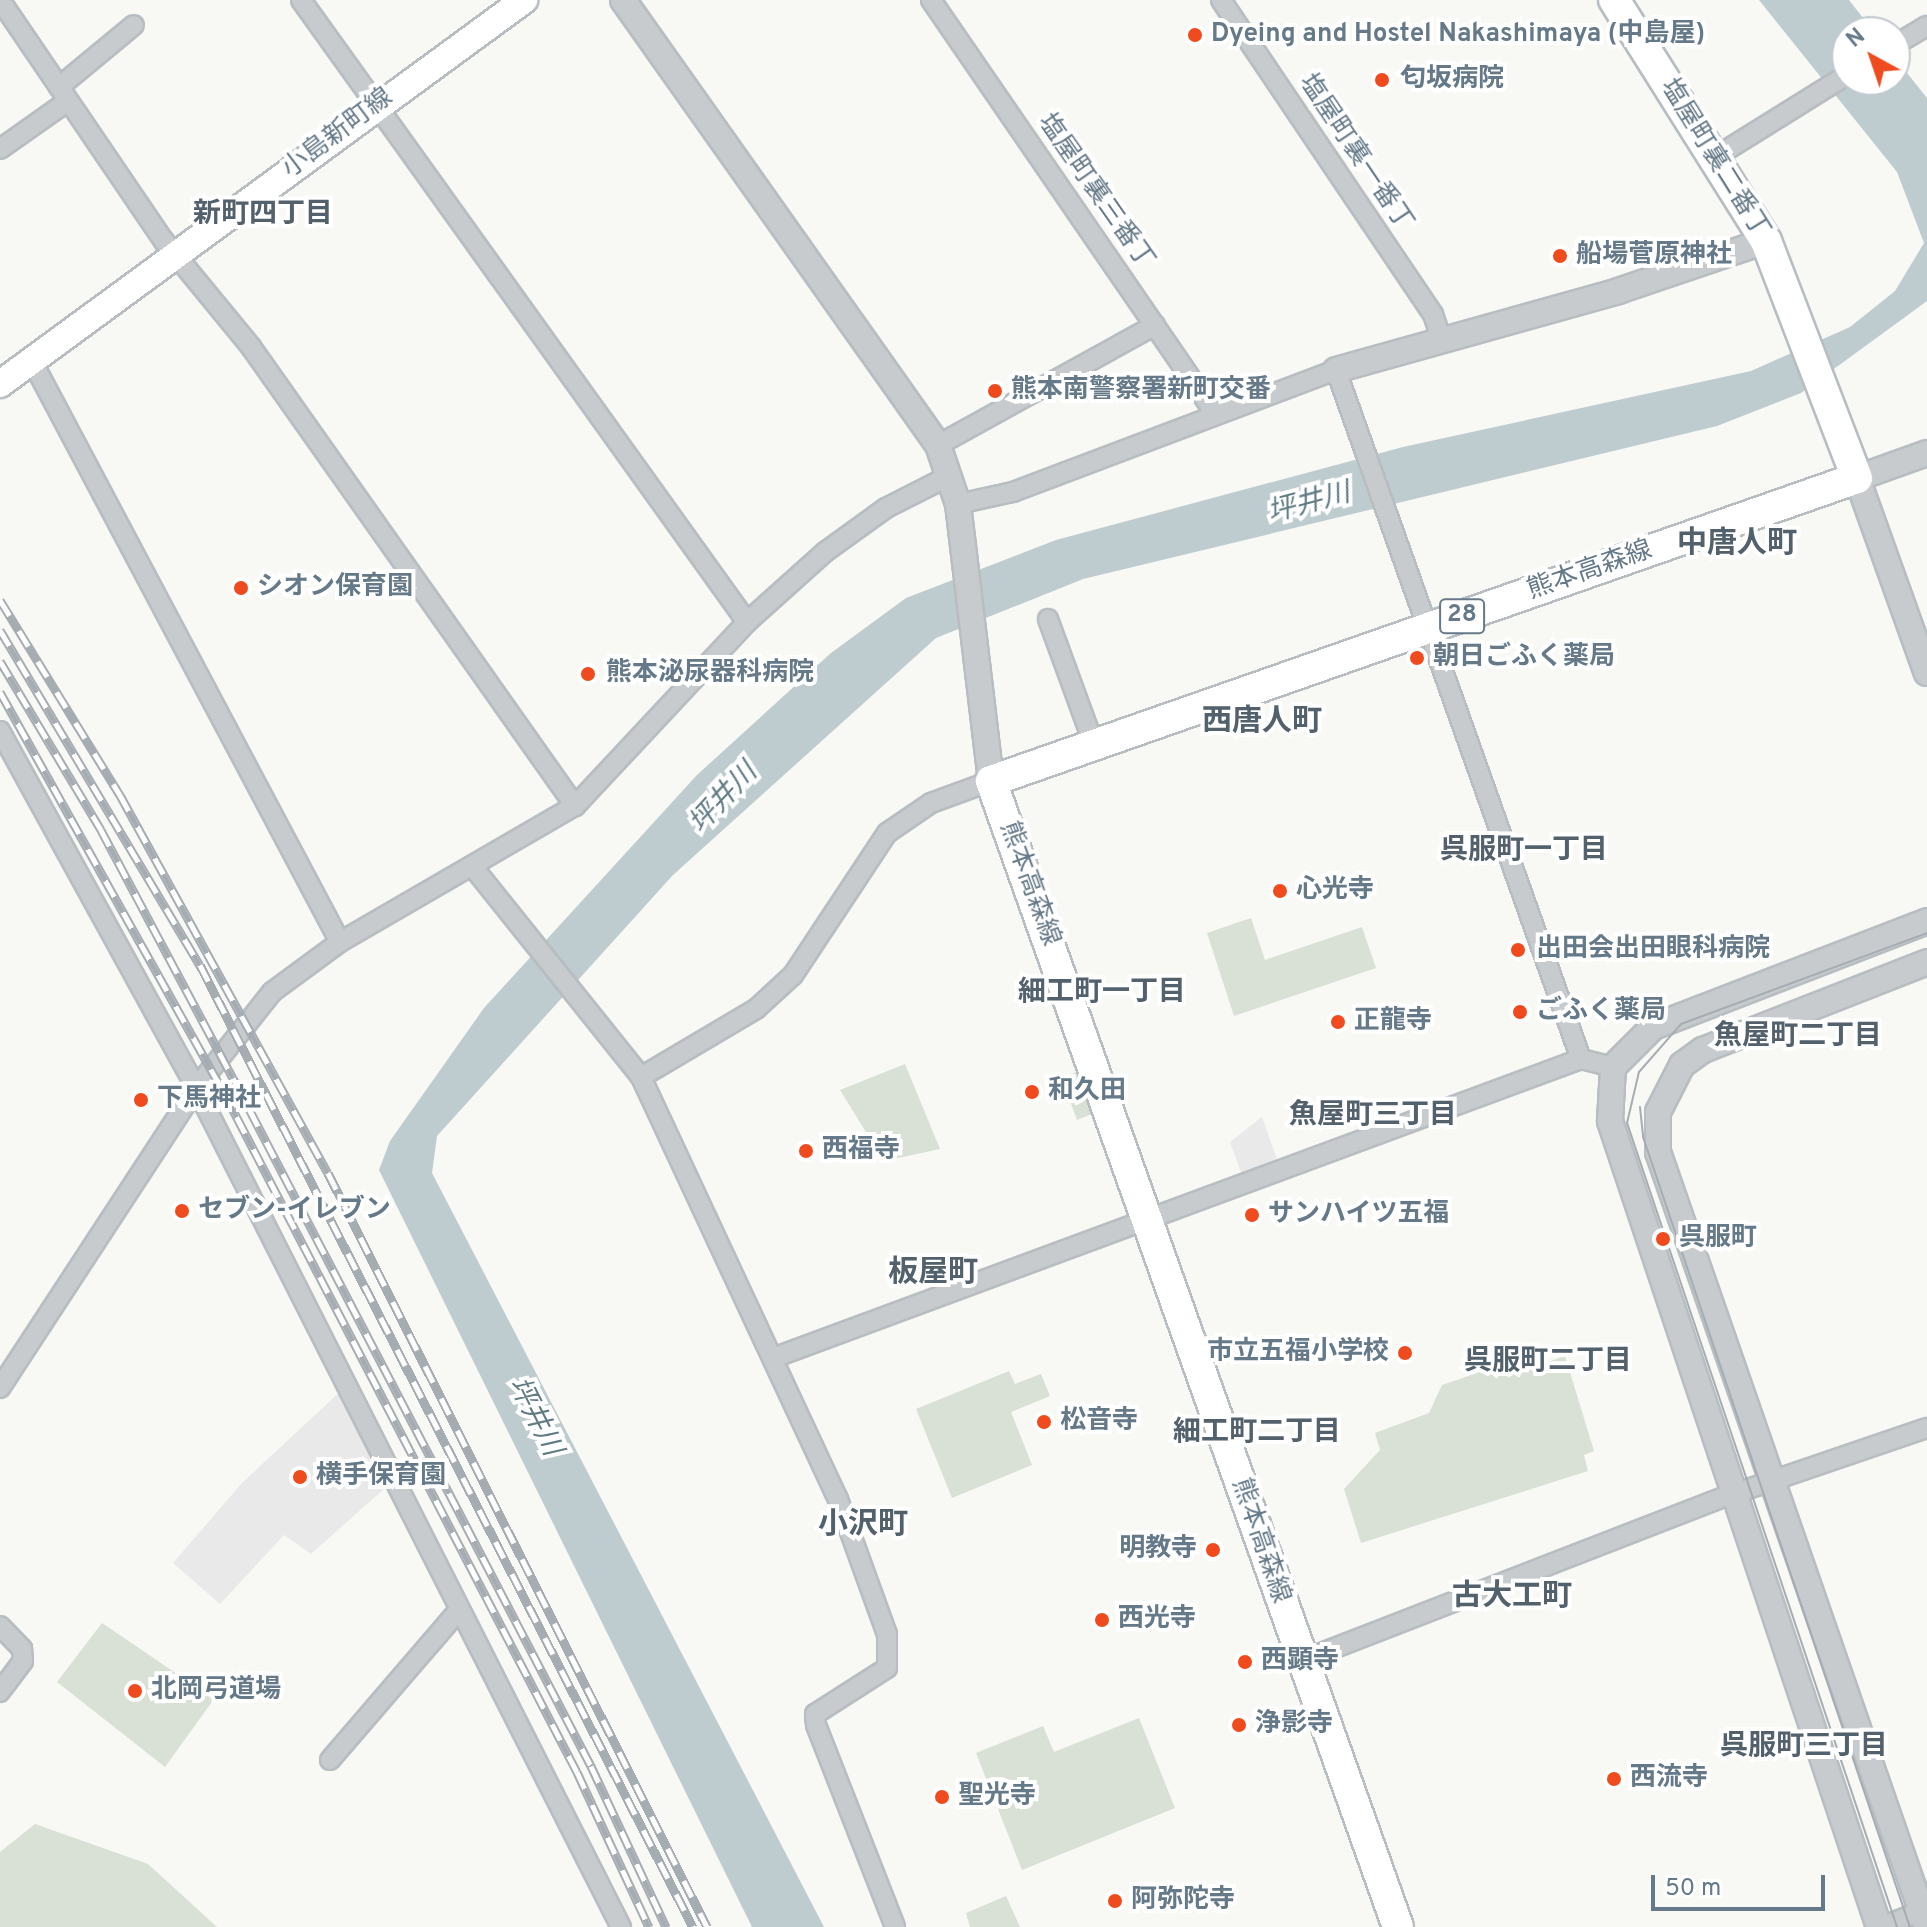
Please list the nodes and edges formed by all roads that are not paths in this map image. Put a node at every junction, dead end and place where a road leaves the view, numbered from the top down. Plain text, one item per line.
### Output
1 (0, 0) edge
2 (301, 0) edge
3 (524, 0) edge
4 (623, 0) edge
5 (931, 0) edge
6 (1221, 0) edge
7 (1614, 0) edge
8 (134, 25) dead end
9 (1831, 85) edge
10 (64, 94) junction
11 (378, 104) junction
12 (0, 149) edge
13 (1712, 159) junction
14 (1766, 241) junction
15 (178, 254) junction
16 (1155, 325) junction
17 (1441, 338) junction
18 (33, 363) junction
19 (1336, 370) junction
20 (0, 384) edge
21 (1216, 415) junction
22 (938, 445) junction
23 (1927, 453) edge
24 (949, 476) junction
25 (1857, 478) junction
26 (958, 504) junction
27 (1048, 619) dead end
28 (747, 622) junction
29 (1426, 628) junction
30 (1927, 673) edge
31 (0, 731) edge
32 (1094, 745) junction
33 (991, 781) junction
34 (575, 806) junction
35 (472, 866) junction
36 (1927, 921) edge
37 (340, 942) junction
38 (1927, 962) edge
39 (1581, 1059) junction
40 (1613, 1067) junction
41 (641, 1077) junction
42 (196, 1088) junction
43 (1148, 1216) junction
44 (773, 1358) junction
45 (0, 1388) edge
46 (1927, 1428) edge
47 (1768, 1482) junction
48 (1730, 1495) junction
49 (459, 1610) junction
50 (0, 1626) edge
51 (1301, 1661) junction
52 (0, 1692) edge
53 (330, 1760) dead end
54 (1925, 1916) edge
55 (621, 1927) edge
56 (895, 1927) edge
57 (1398, 1927) edge
58 (1880, 1927) edge

1 - 10 street
2 - 11 street
3 - 11 main road, 小島新町線
4 - 22 street
5 - 16 street, 塩屋町裏三番丁
6 - 17 street, 塩屋町裏一番丁
7 - 13 main road, 塩屋町裏二番丁
8 - 10 street
9 - 13 street
10 - 12 street
10 - 15 street
11 - 15 main road, 小島新町線
11 - 28 street
13 - 14 main road, 塩屋町裏二番丁
14 - 17 street
14 - 25 main road, 塩屋町裏二番丁
15 - 18 main road, 小島新町線
15 - 34 street
16 - 21 street, 塩屋町裏三番丁
16 - 22 street
17 - 19 street
18 - 20 main road, 小島新町線
18 - 37 street
19 - 21 street
19 - 29 street
21 - 26 street
22 - 24 street
23 - 25 street
24 - 26 street
24 - 28 street
25 - 29 main road, 熊本高森線 / 28
25 - 30 street
26 - 33 street
27 - 32 street
28 - 34 street
29 - 32 main road, 熊本高森線 / 28
29 - 39 street
31 - 42 street
32 - 33 main road, 熊本高森線 / 28
33 - 41 street
33 - 43 main road, 熊本高森線
34 - 35 street
35 - 37 street
35 - 41 street
36 - 40 street
37 - 42 street
38 - 47 street
39 - 40 street
39 - 43 street
40 - 48 street
41 - 44 street
42 - 45 street
42 - 49 street
43 - 44 street
43 - 51 main road, 熊本高森線
44 - 56 street
46 - 47 street
47 - 48 street
47 - 54 street
48 - 51 street
48 - 58 street
49 - 53 street
49 - 55 street
50 - 52 street
51 - 57 main road, 熊本高森線
54 - 58 street

